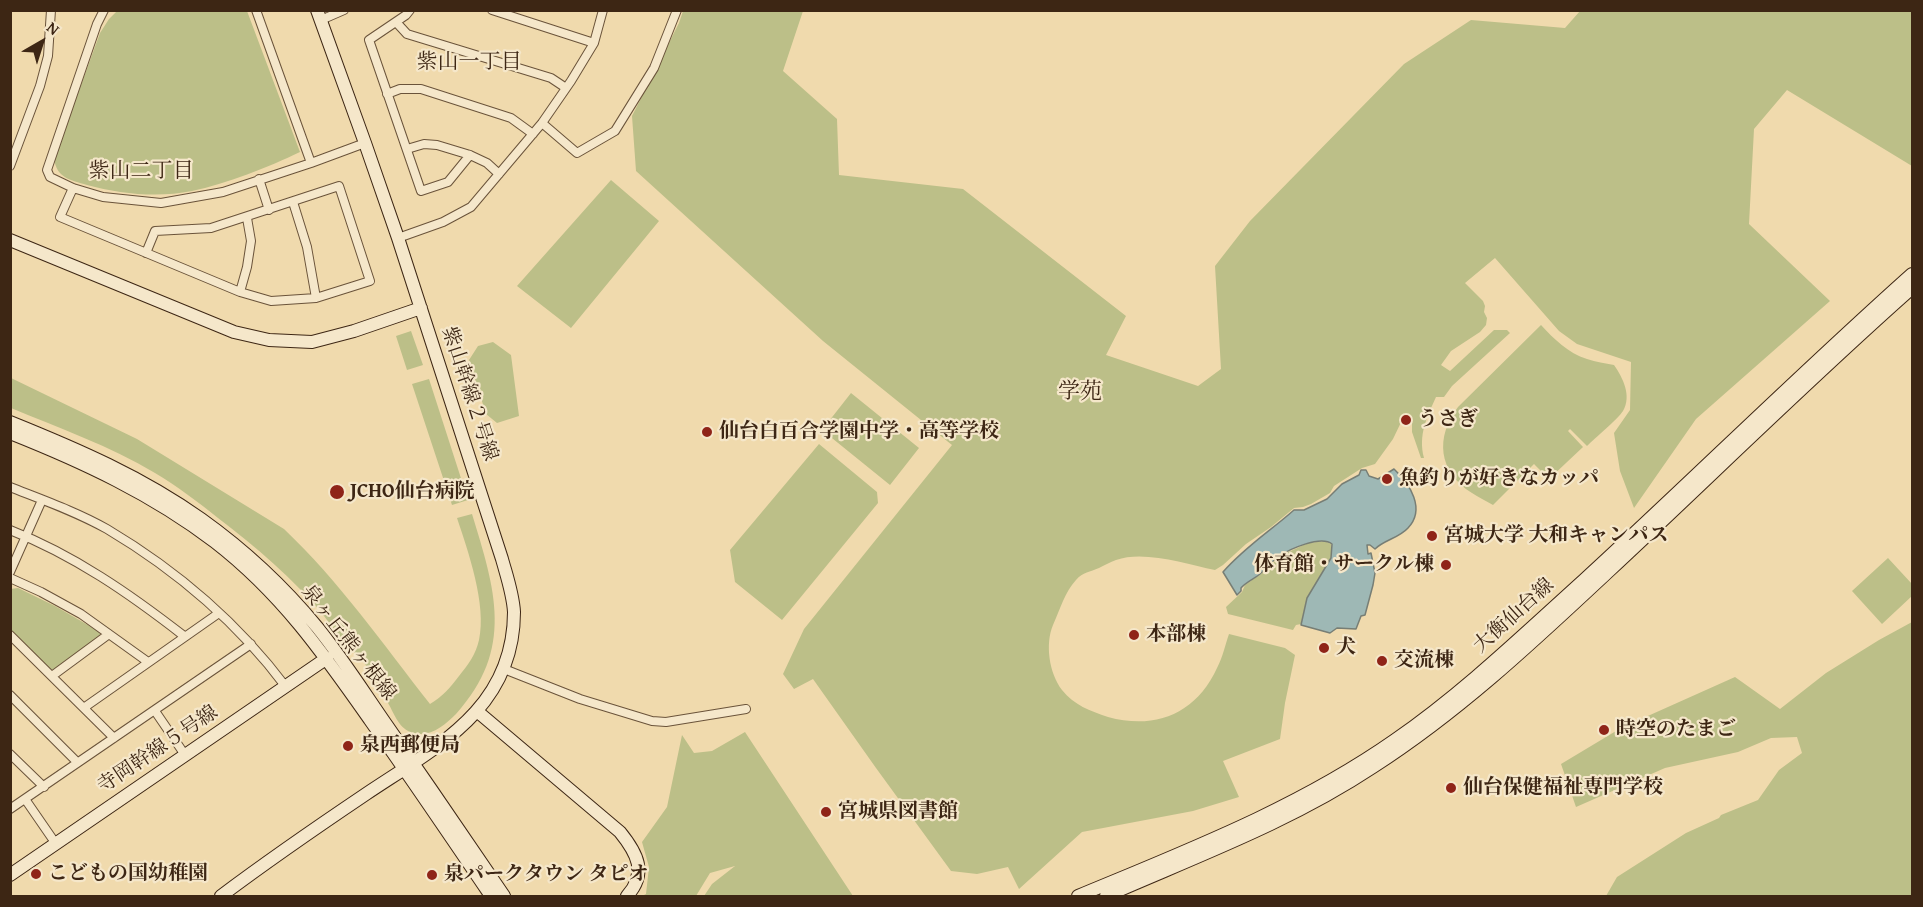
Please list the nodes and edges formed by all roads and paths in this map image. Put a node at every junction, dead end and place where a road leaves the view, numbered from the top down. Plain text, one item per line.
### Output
1 (51, 10) edge
2 (104, 10) edge
3 (256, 10) edge
4 (344, 10) edge
5 (410, 10) edge
6 (492, 10) edge
7 (603, 10) edge
8 (677, 10) edge
9 (319, 15) edge
10 (396, 22) junction
11 (594, 43) junction
12 (566, 88) junction
13 (387, 94) junction
14 (542, 123) junction
15 (533, 134) junction
16 (365, 143) junction
17 (407, 149) junction
18 (470, 155) junction
19 (311, 163) junction
20 (10, 166) edge
21 (499, 174) junction
22 (259, 179) junction
23 (73, 188) junction
24 (293, 202) junction
25 (268, 210) junction
26 (247, 218) junction
27 (398, 238) junction
28 (10, 240) edge
29 (146, 253) junction
30 (1912, 274) edge
31 (1912, 288) edge
32 (240, 292) junction
33 (316, 298) junction
34 (421, 308) junction
35 (10, 422) edge
36 (10, 433) edge
37 (10, 487) edge
38 (42, 500) junction
39 (10, 530) edge
40 (27, 537) junction
41 (10, 572) edge
42 (10, 578) edge
43 (219, 613) junction
44 (109, 633) junction
45 (10, 635) edge
46 (184, 636) junction
47 (250, 644) junction
48 (327, 658) junction
49 (148, 662) junction
50 (504, 669) junction
51 (52, 675) junction
52 (286, 687) junction
53 (10, 695) edge
54 (85, 707) junction
55 (746, 709) dead end
56 (154, 711) junction
57 (478, 712) junction
58 (114, 738) junction
59 (10, 754) edge
60 (185, 755) junction
61 (77, 762) junction
62 (408, 765) junction
63 (44, 787) junction
64 (25, 799) junction
65 (10, 809) edge
66 (56, 844) junction
67 (10, 875) edge
68 (221, 897) edge
69 (491, 897) edge
70 (504, 897) edge
71 (627, 897) edge
72 (1078, 897) edge
73 (1106, 897) edge

1 - 20 street
2 - 23 street
3 - 19 street
4 - 9 street
5 - 10 street
6 - 11 street
7 - 11 street
8 - 14 street
9 - 16 main road, 紫山幹線２号線
10 - 12 street
10 - 13 street
11 - 12 street
12 - 14 street
13 - 15 street
13 - 17 street
14 - 15 street
15 - 21 street
16 - 19 street
16 - 27 main road, 紫山幹線２号線
17 - 18 street
17 - 18 street
18 - 21 street
19 - 22 street
21 - 27 street
22 - 23 street
22 - 25 street
23 - 29 street
24 - 25 street
24 - 33 street
24 - 33 street
25 - 26 street
26 - 29 street
26 - 32 street
27 - 34 main road, 紫山幹線２号線
28 - 34 main road
29 - 32 street
30 - 72 main road, 大衡仙台線
31 - 73 main road, 大衡仙台線
32 - 33 street
34 - 50 main road, 紫山幹線２号線
35 - 62 main road, 泉ヶ丘熊ヶ根線
36 - 48 main road, 泉ヶ丘熊ヶ根線
37 - 38 street
38 - 40 street
38 - 43 street
39 - 40 street
40 - 41 street
40 - 46 street
42 - 44 street
43 - 46 street
43 - 47 street
44 - 49 street
44 - 51 street
45 - 51 street
46 - 49 street
47 - 52 street
47 - 56 street
48 - 52 main road, 寺岡幹線５号線
48 - 62 main road, 泉ヶ丘熊ヶ根線
49 - 54 street
50 - 55 street
50 - 57 main road, 紫山幹線２号線
51 - 54 street
52 - 60 main road, 寺岡幹線５号線
53 - 61 street
54 - 58 street
56 - 58 street
56 - 60 street
57 - 62 main road, 紫山幹線２号線
57 - 71 main road
58 - 61 street
59 - 63 street
60 - 66 main road, 寺岡幹線５号線
61 - 63 street
62 - 68 main road, 紫山幹線２号線
62 - 69 main road, 泉ヶ丘熊ヶ根線
62 - 70 main road, 泉ヶ丘熊ヶ根線
63 - 64 street
64 - 65 street
64 - 66 street
66 - 67 main road, 寺岡幹線５号線

